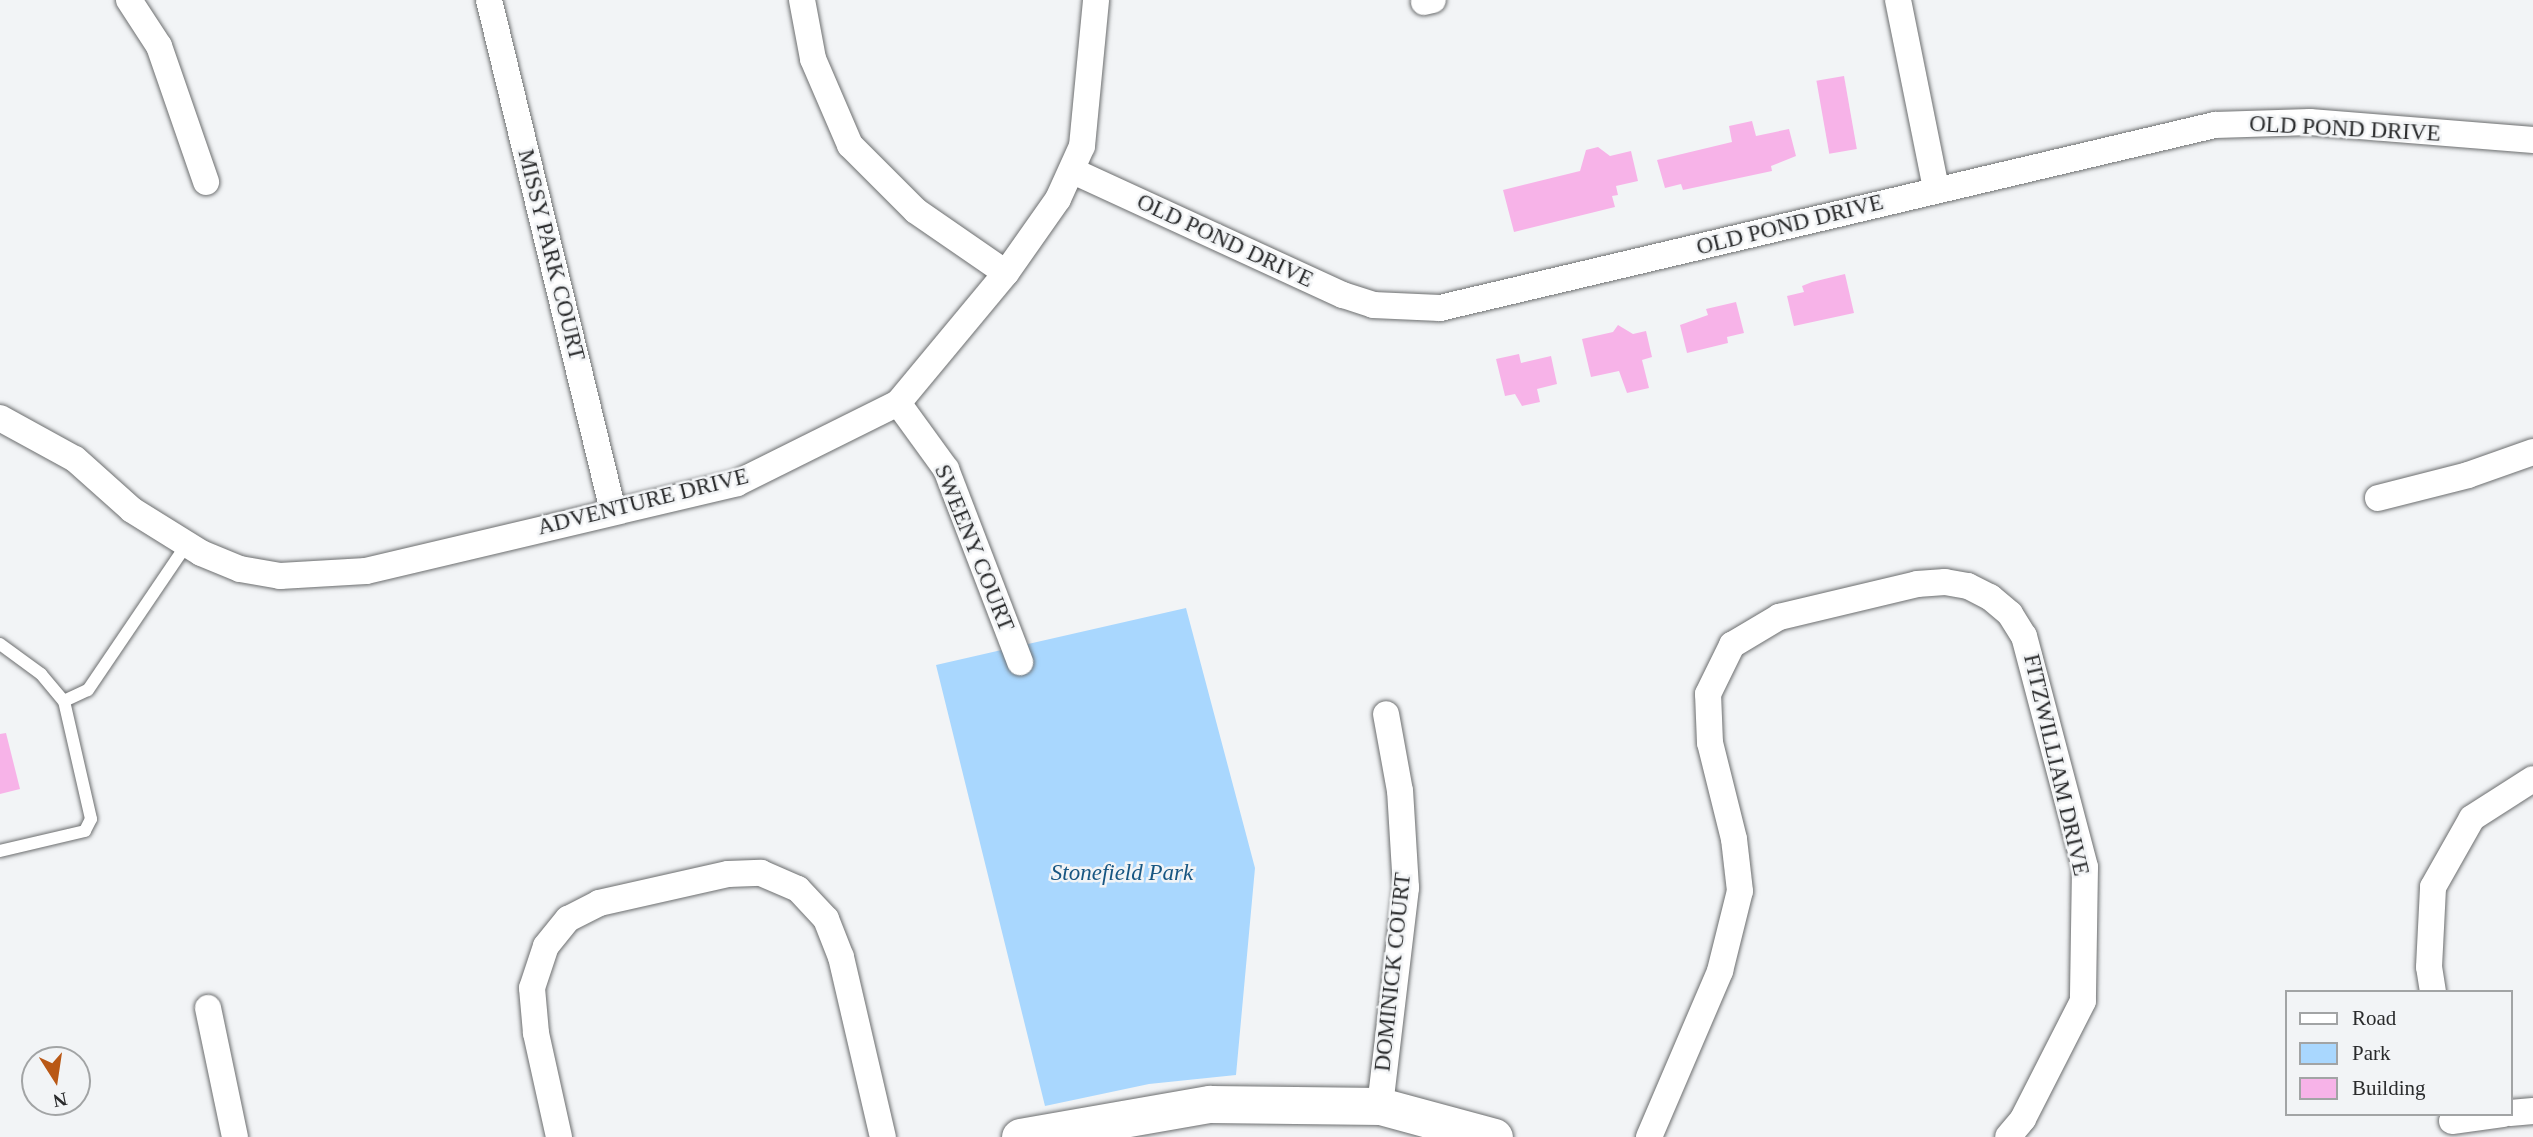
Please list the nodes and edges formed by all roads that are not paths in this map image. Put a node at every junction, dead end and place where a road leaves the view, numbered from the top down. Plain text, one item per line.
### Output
1 (129, 0) edge
2 (489, 0) edge
3 (802, 0) edge
4 (1096, 0) edge
5 (1898, 0) edge
6 (2533, 140) edge
7 (1073, 171) junction
8 (206, 182) dead end
9 (1936, 189) junction
10 (1006, 273) junction
11 (898, 403) junction
12 (0, 418) edge
13 (2533, 452) edge
14 (2378, 498) dead end
15 (613, 511) junction
16 (187, 544) junction
17 (0, 644) edge
18 (1020, 662) dead end
19 (64, 701) junction
20 (1386, 714) dead end
21 (2533, 779) edge
22 (0, 851) edge
23 (2433, 990) edge
24 (208, 1009) dead end
25 (1380, 1106) junction
26 (2533, 1111) edge
27 (2512, 1113) edge
28 (2493, 1116) edge
29 (2451, 1124) edge
30 (1031, 1136) edge
31 (235, 1137) edge
32 (559, 1137) edge
33 (883, 1137) edge
34 (1494, 1137) edge
35 (1649, 1137) edge
36 (2008, 1137) edge

1 - 8 street
2 - 15 street, MISSY PARK COURT
3 - 10 street
4 - 7 street, ADVENTURE DRIVE
5 - 9 street
6 - 9 street, OLD POND DRIVE
7 - 9 street, OLD POND DRIVE
7 - 10 street, ADVENTURE DRIVE
10 - 11 street, ADVENTURE DRIVE
11 - 15 street, ADVENTURE DRIVE
11 - 18 street, SWEENY COURT
12 - 16 street, ADVENTURE DRIVE
13 - 14 street
15 - 16 street, ADVENTURE DRIVE
16 - 19 lane
17 - 19 lane
19 - 22 lane
20 - 25 street, DOMINICK COURT
21 - 23 street
24 - 31 street
25 - 30 street
25 - 34 street
26 - 27 street
28 - 29 street
32 - 33 street
35 - 36 street, FITZWILLIAM DRIVE

